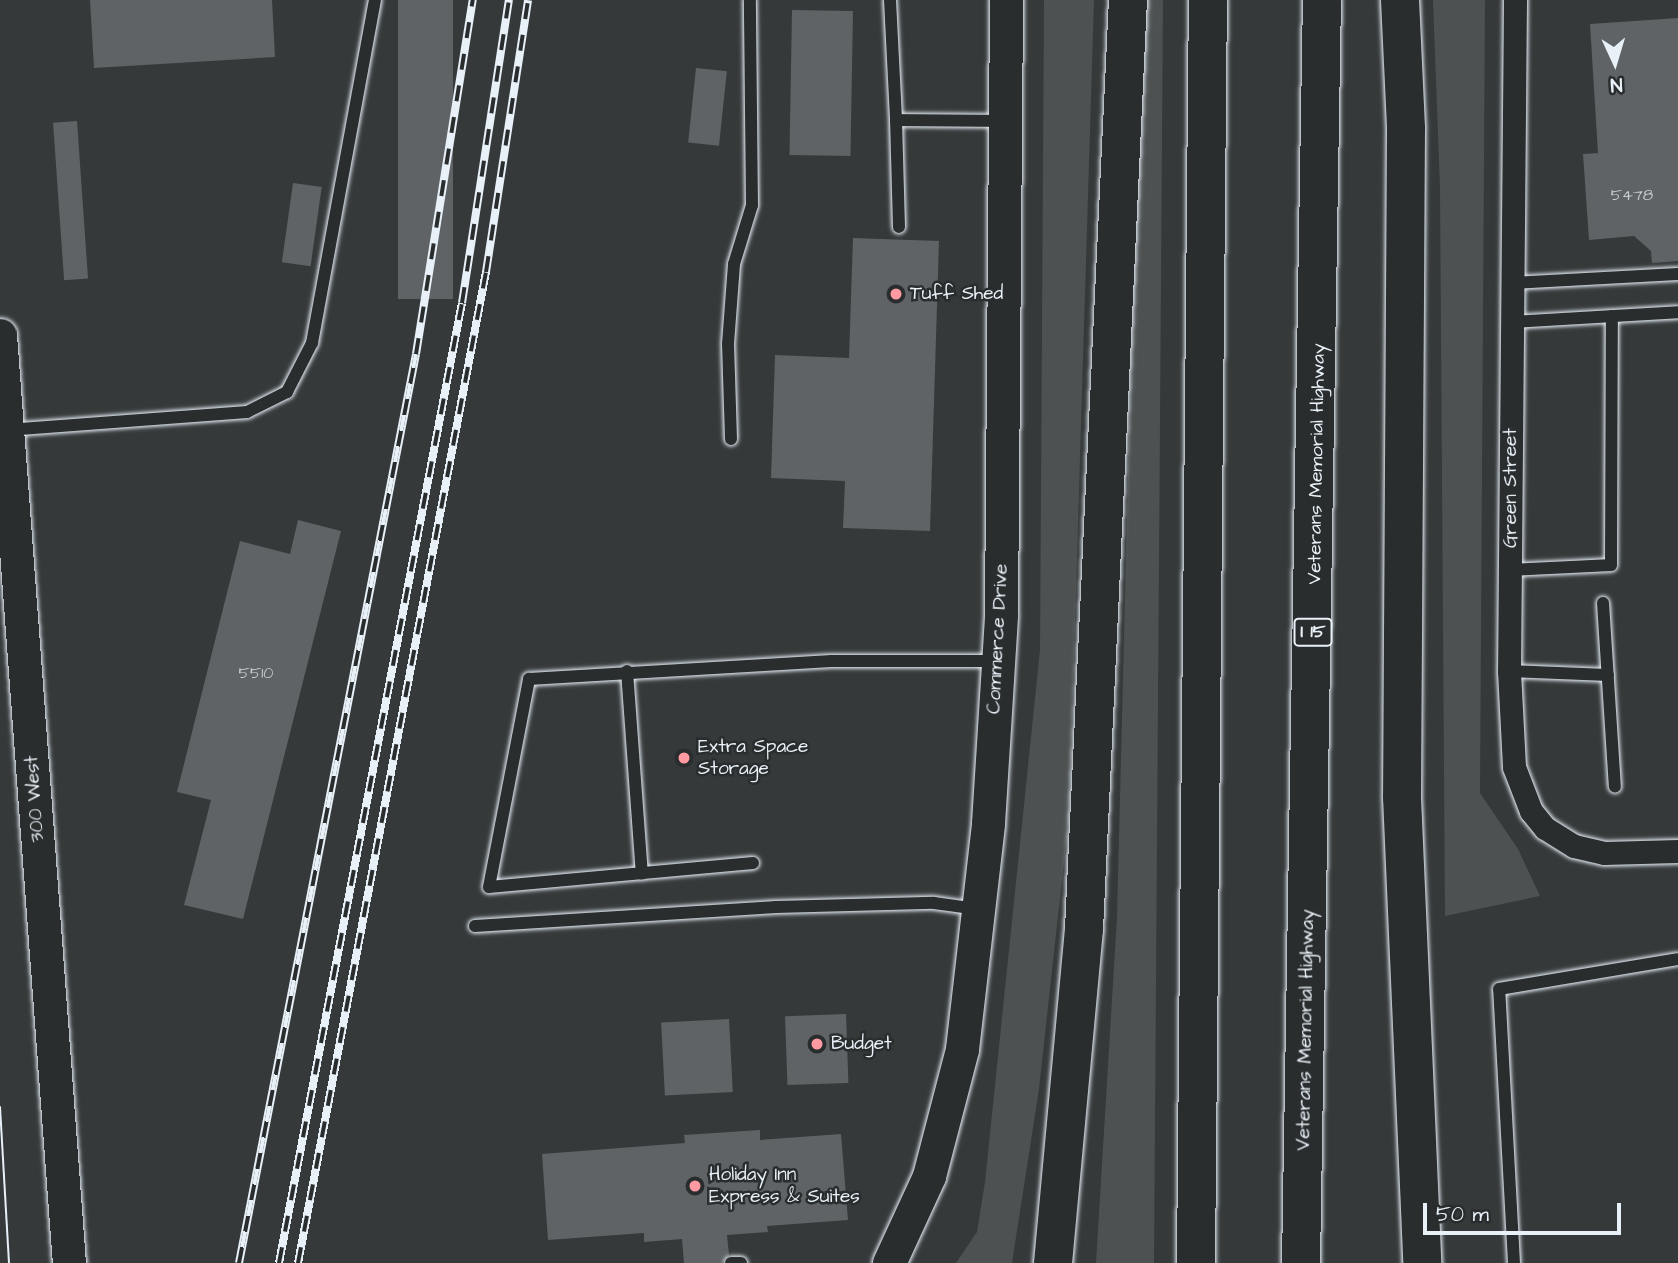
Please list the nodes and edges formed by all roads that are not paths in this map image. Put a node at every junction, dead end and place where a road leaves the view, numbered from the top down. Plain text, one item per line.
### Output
1 (375, 0) edge
2 (750, 0) edge
3 (890, 0) edge
4 (1006, 0) edge
5 (1128, 0) edge
6 (1208, 0) edge
7 (1322, 0) edge
8 (1400, 0) edge
9 (1515, 0) edge
10 (896, 120) junction
11 (1005, 121) junction
12 (899, 228) dead end
13 (1678, 274) edge
14 (1512, 283) junction
15 (1678, 312) edge
16 (1612, 316) junction
17 (1512, 322) junction
18 (0, 335) edge
19 (7, 429) junction
20 (731, 439) dead end
21 (1510, 570) junction
22 (1603, 603) dead end
23 (998, 661) junction
24 (627, 671) junction
25 (1509, 671) junction
26 (1608, 675) junction
27 (1615, 787) dead end
28 (1678, 851) edge
29 (753, 863) dead end
30 (642, 873) junction
31 (978, 909) junction
32 (475, 926) dead end
33 (1678, 958) edge
34 (69, 1258) edge
35 (731, 1263) edge
36 (741, 1263) edge
37 (889, 1263) edge
38 (1053, 1263) edge
39 (1196, 1263) edge
40 (1301, 1263) edge
41 (1422, 1263) edge
42 (1514, 1263) edge

1 - 19 lane
2 - 20 lane
3 - 10 lane
4 - 11 street, Commerce Drive
5 - 38 highway
6 - 39 highway
7 - 40 highway, Veterans Memorial Highway / I 15
8 - 41 highway
9 - 14 street, Green Street
10 - 11 lane
10 - 12 lane
11 - 23 street, Commerce Drive
13 - 14 lane
14 - 17 street, Green Street
15 - 16 lane
16 - 17 lane
16 - 21 lane
17 - 21 street, Green Street
18 - 19 street, 300 West
19 - 34 street, 300 West
21 - 25 street, Green Street
22 - 26 lane
23 - 24 lane
23 - 31 street, Commerce Drive
24 - 30 lane
24 - 30 lane
25 - 26 lane
25 - 28 street, Green Street
26 - 27 lane
29 - 30 lane
31 - 32 lane
31 - 37 street, Commerce Drive
33 - 42 lane
35 - 36 lane

